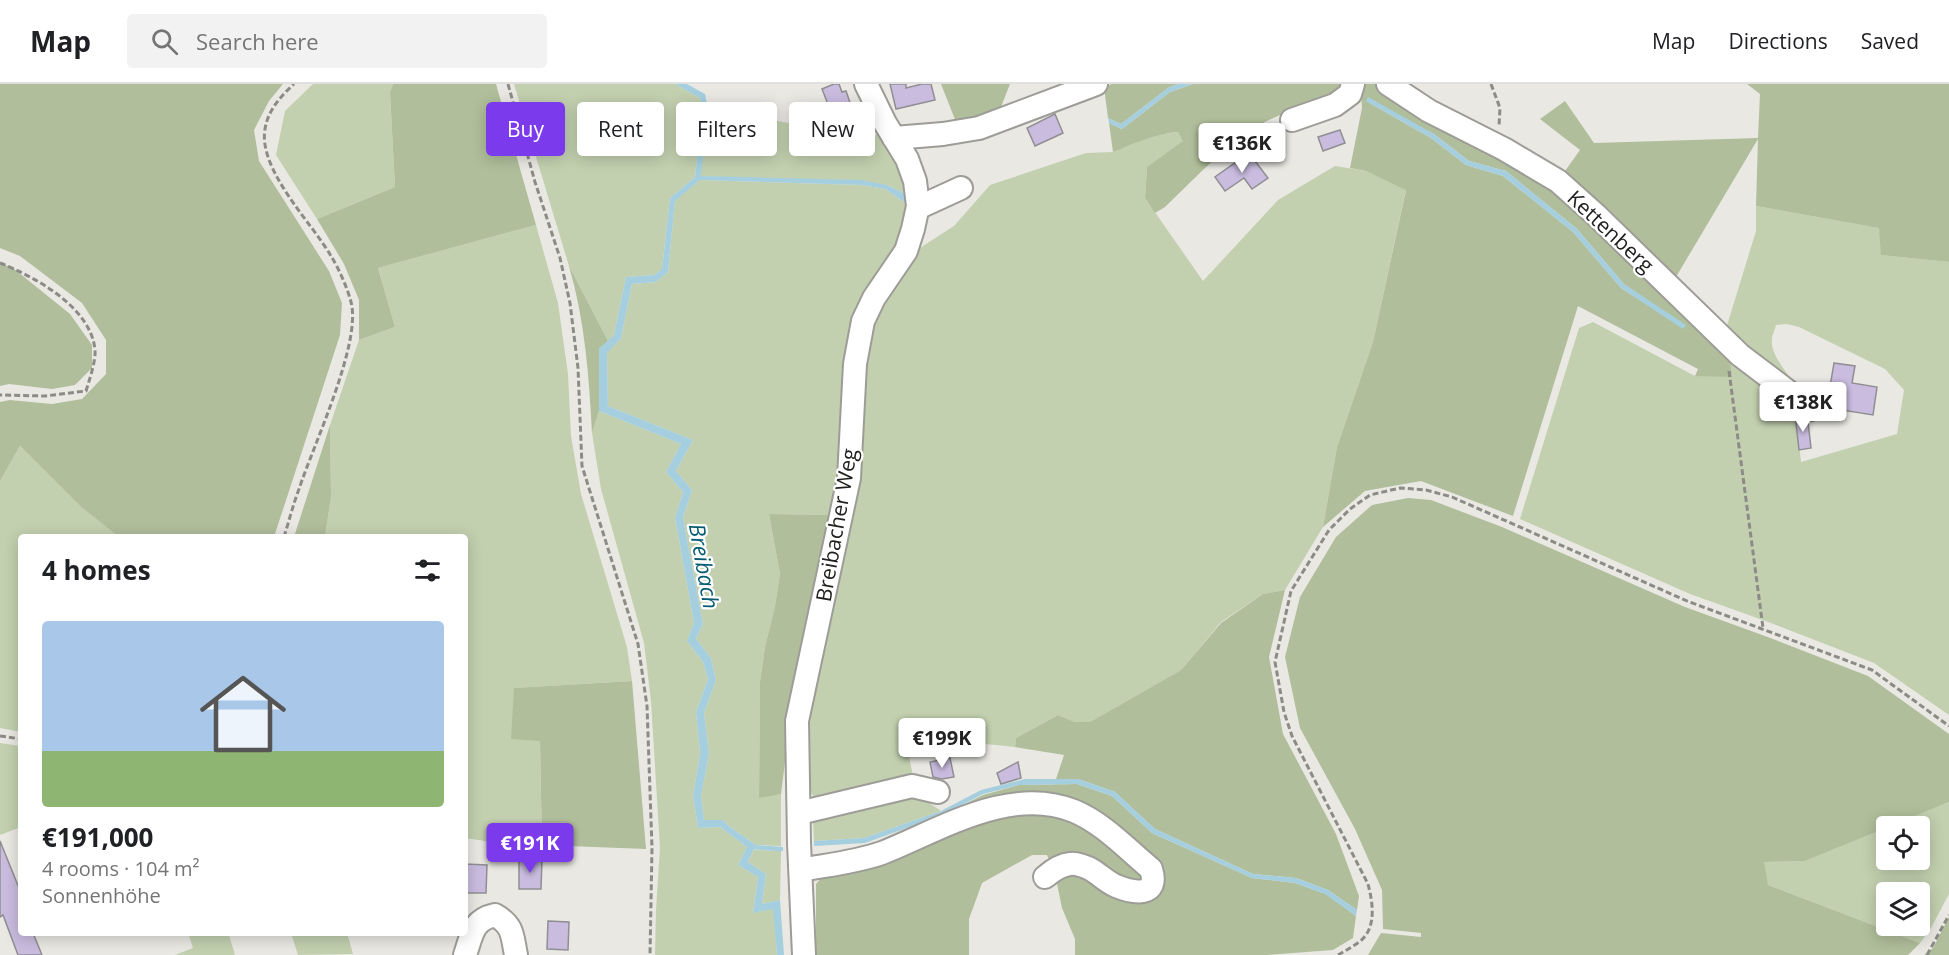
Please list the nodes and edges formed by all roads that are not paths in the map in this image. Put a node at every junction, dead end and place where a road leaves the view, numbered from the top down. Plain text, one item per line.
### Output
1 (866, 84) edge
2 (1096, 84) edge
3 (1353, 84) edge
4 (1388, 84) edge
5 (1292, 120) dead end
6 (894, 138) junction
7 (960, 188) dead end
8 (918, 206) junction
9 (1811, 409) dead end
10 (938, 792) dead end
11 (799, 813) junction
12 (801, 870) junction
13 (1045, 877) dead end
14 (465, 955) edge
15 (516, 955) edge
16 (804, 955) edge

1 - 6 street, Breibacher Weg
2 - 6 street
3 - 5 street
4 - 9 street, Kettenberg
6 - 8 street, Breibacher Weg
7 - 8 street
8 - 11 street, Breibacher Weg
10 - 11 street
11 - 12 street, Breibacher Weg
12 - 13 street
12 - 16 street, Breibacher Weg
14 - 15 street

